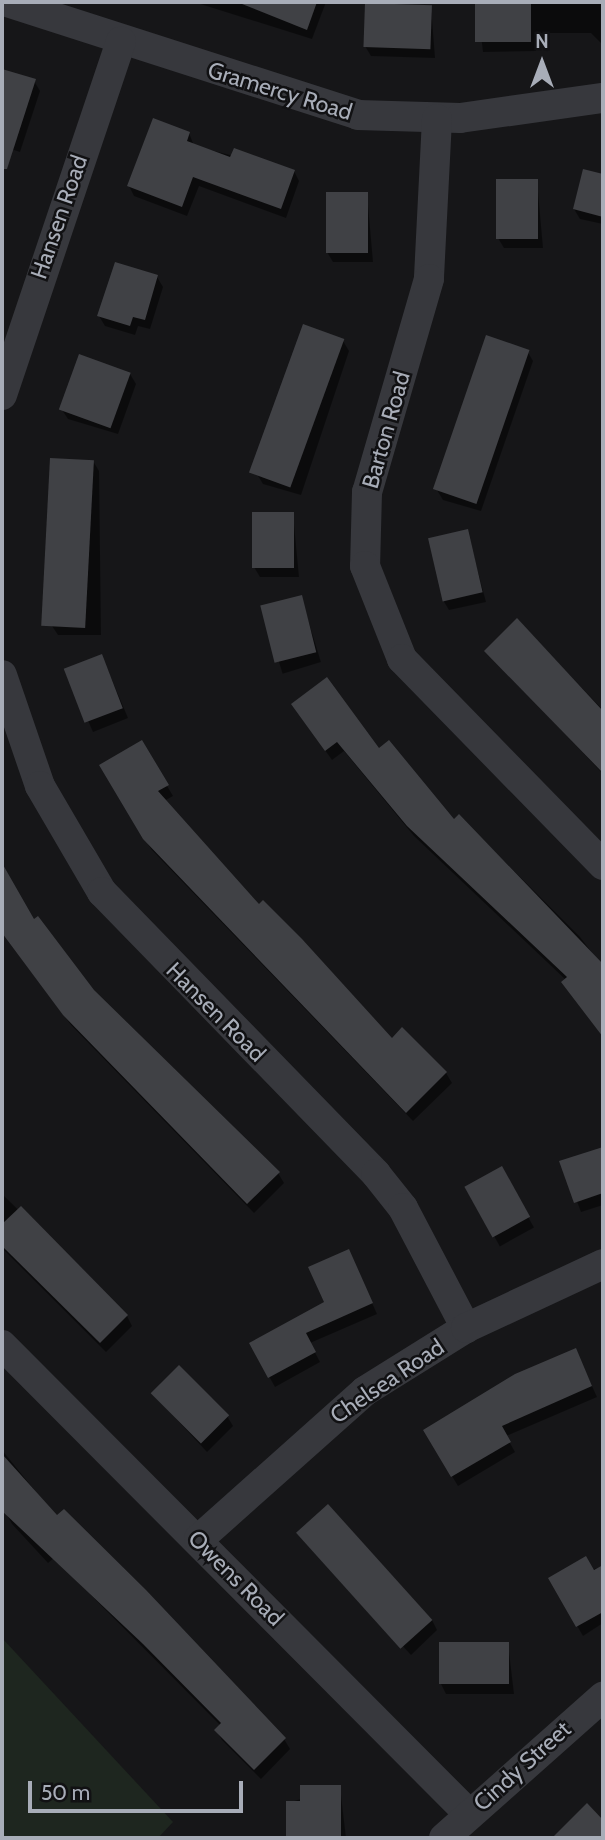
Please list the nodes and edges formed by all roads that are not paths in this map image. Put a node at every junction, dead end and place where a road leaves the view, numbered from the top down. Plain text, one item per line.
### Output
1 (7, 2) edge
2 (121, 41) junction
3 (603, 98) edge
4 (437, 119) junction
5 (2, 395) edge
6 (2, 675) edge
7 (603, 865) edge
8 (603, 1264) edge
9 (466, 1328) junction
10 (2, 1345) edge
11 (199, 1539) junction
12 (603, 1697) edge
13 (468, 1813) junction
14 (444, 1838) edge

1 - 2 street, Gramercy Road
2 - 4 street, Gramercy Road
2 - 5 street, Hansen Road
3 - 4 street, Gramercy Road
4 - 7 street, Barton Road
6 - 9 street, Hansen Road
8 - 9 street, Chelsea Road
9 - 11 street, Chelsea Road
10 - 11 street, Owens Road
11 - 13 street, Owens Road
12 - 13 street, Cindy Street
13 - 14 street, Cindy Street

